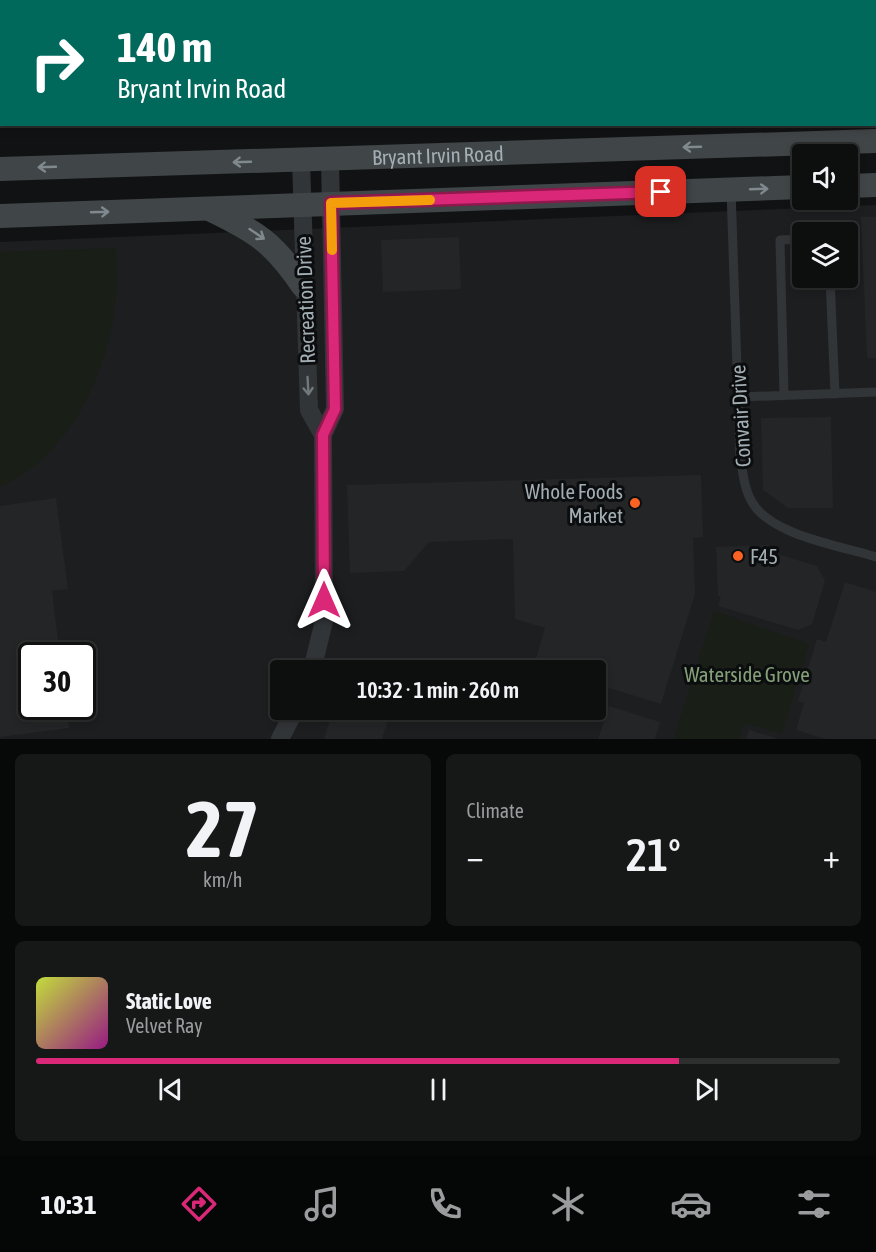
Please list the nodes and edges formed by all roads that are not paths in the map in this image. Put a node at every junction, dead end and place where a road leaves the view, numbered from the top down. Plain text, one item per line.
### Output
1 (876, 141) edge
2 (330, 159) junction
3 (301, 160) junction
4 (0, 169) edge
5 (876, 185) edge
6 (858, 186) edge
7 (792, 188) edge
8 (731, 190) junction
9 (331, 203) junction
10 (302, 204) junction
11 (206, 208) junction
12 (0, 216) edge
13 (792, 239) edge
14 (303, 286) junction
15 (830, 288) edge
16 (876, 392) edge
17 (835, 394) junction
18 (784, 395) junction
19 (738, 397) junction
20 (323, 435) junction
21 (876, 557) edge
22 (314, 660) edge
23 (290, 720) edge
24 (280, 739) edge

1 -> 2 main road, Bryant Irvin Road
2 - 3 main road, Bryant Irvin Road
2 - 9 street, Recreation Drive
3 -> 4 main road, Bryant Irvin Road
3 - 10 street, Recreation Drive
5 - 6 main road
8 -> 7 main road
8 - 9 main road
8 - 19 lane, Convair Drive
9 - 10 main road
9 - 20 street, Recreation Drive
10 - 11 main road
10 - 14 street, Recreation Drive
12 -> 11 main road
11 -> 14 main road
13 - 18 lane
14 -> 20 street, Recreation Drive
15 - 17 lane
16 - 17 lane
17 - 18 lane
18 - 19 lane
19 - 21 lane, Convair Drive
20 - 22 street, Recreation Drive
23 - 24 street

